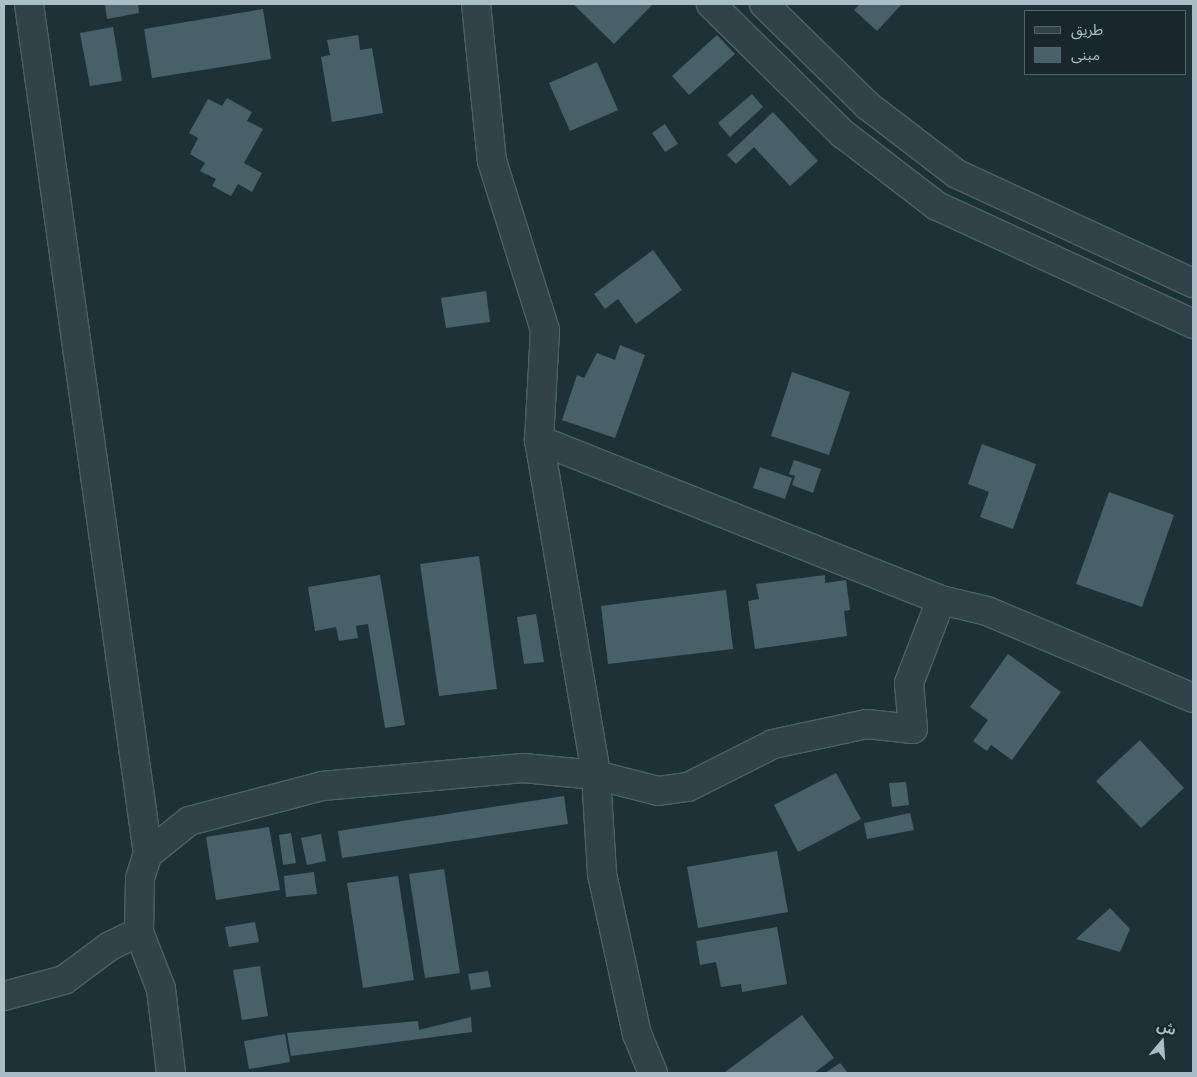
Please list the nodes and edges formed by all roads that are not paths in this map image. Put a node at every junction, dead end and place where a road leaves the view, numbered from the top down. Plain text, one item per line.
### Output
1 (29, 4) edge
2 (476, 4) edge
3 (711, 4) edge
4 (764, 4) edge
5 (1193, 283) edge
6 (1193, 324) edge
7 (540, 440) junction
8 (941, 600) junction
9 (1193, 698) edge
10 (596, 775) junction
11 (148, 854) junction
12 (139, 932) junction
13 (4, 996) edge
14 (171, 1073) edge
15 (653, 1073) edge

1 - 11 street
2 - 7 street
3 - 6 street
4 - 5 street
7 - 8 street
7 - 10 street
8 - 9 street
8 - 10 street
10 - 11 street
10 - 15 street
11 - 12 street
12 - 13 street
12 - 14 street

